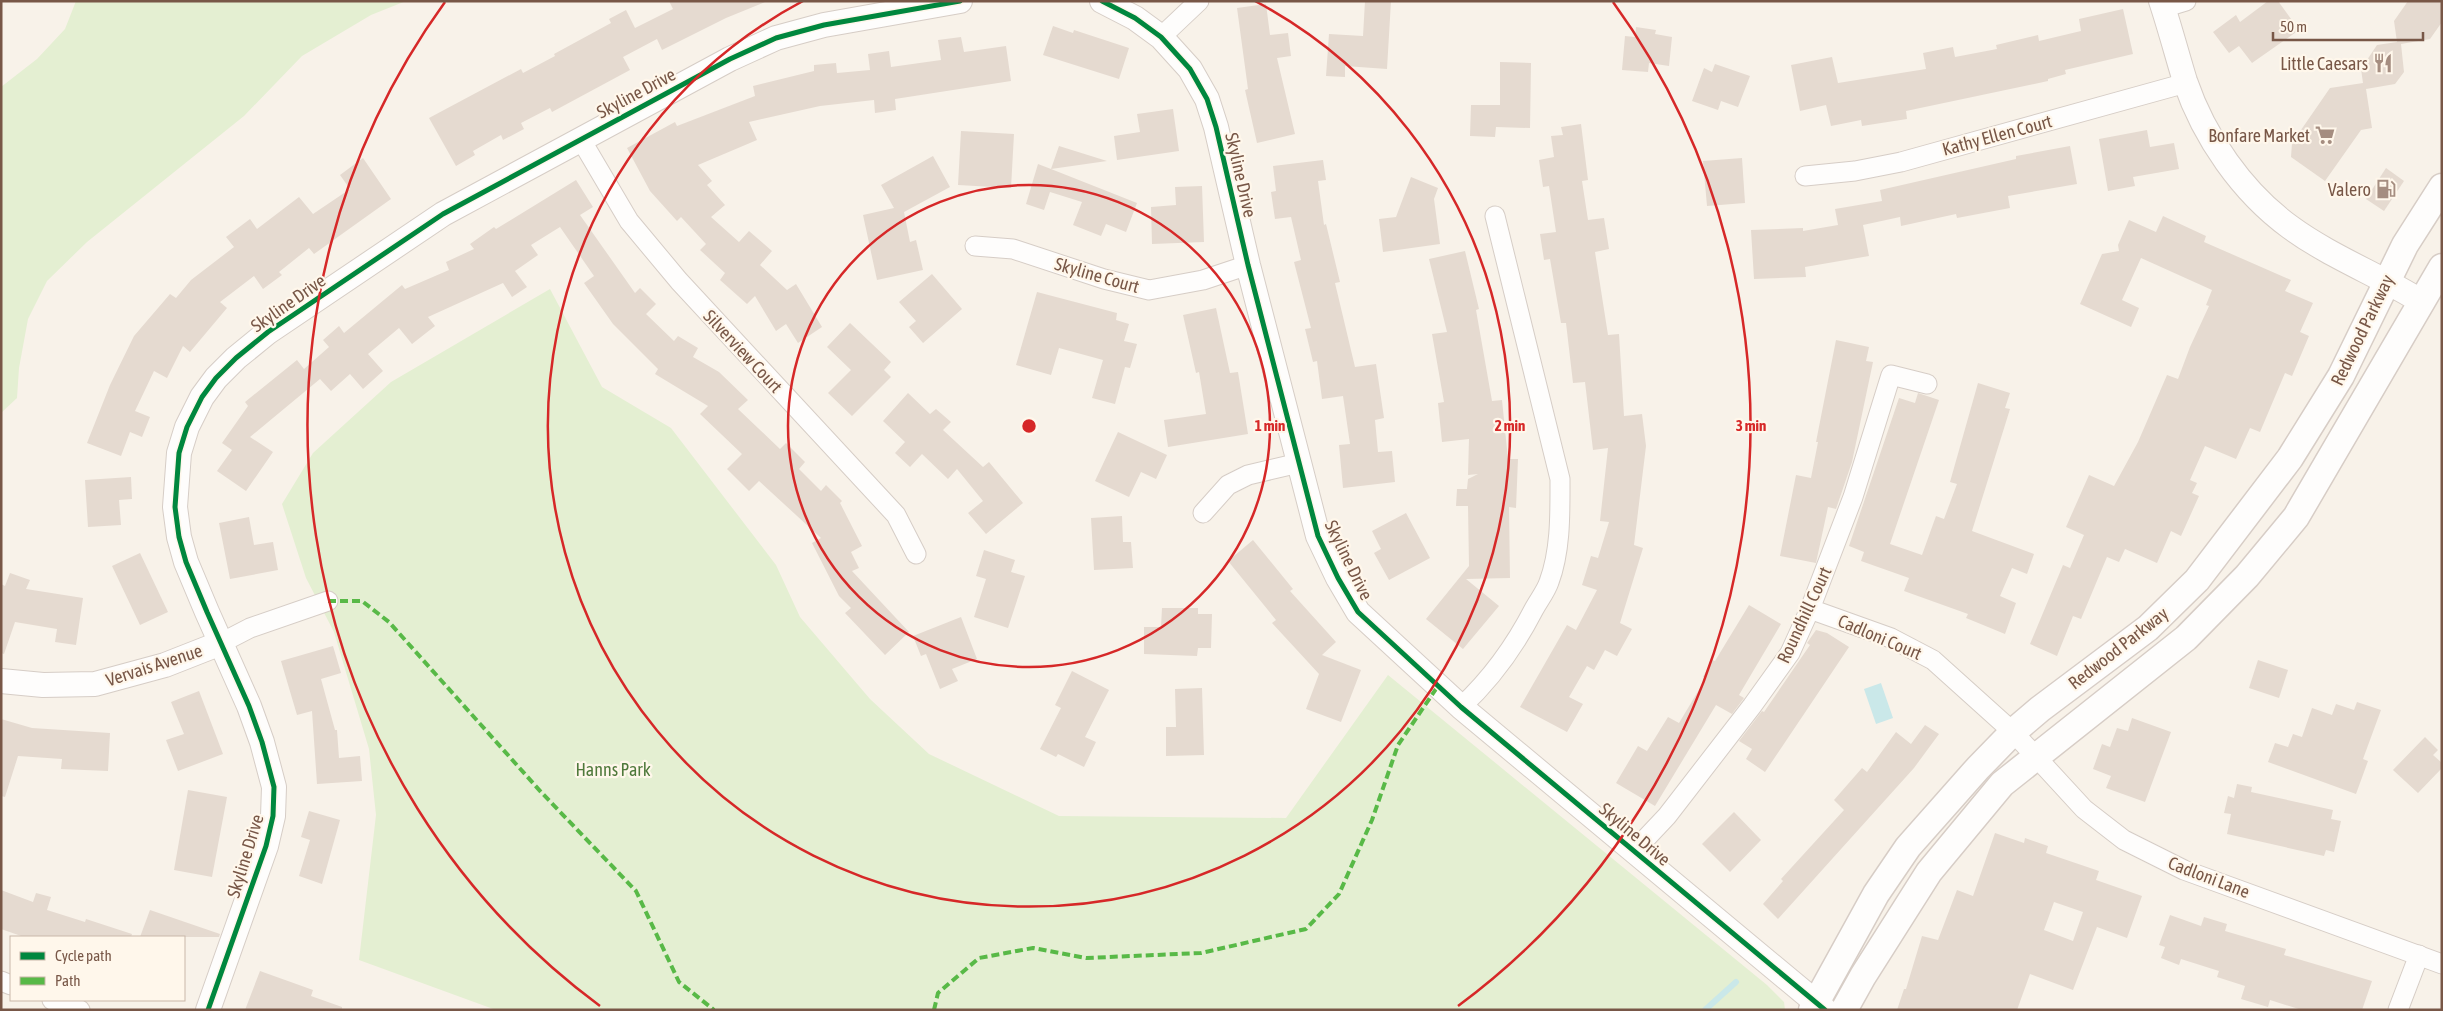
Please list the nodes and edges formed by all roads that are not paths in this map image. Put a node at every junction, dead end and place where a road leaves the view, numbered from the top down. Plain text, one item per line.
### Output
1 (960, 1) edge
2 (1102, 1) edge
3 (1199, 1) edge
4 (2186, 1) edge
5 (2162, 5) edge
6 (1161, 37) junction
7 (2186, 83) junction
8 (580, 138) junction
9 (1805, 176) dead end
10 (2442, 187) edge
11 (1496, 216) dead end
12 (975, 246) dead end
13 (1248, 265) junction
14 (2442, 267) edge
15 (2387, 280) junction
16 (2422, 302) junction
17 (1927, 384) dead end
18 (1300, 463) junction
19 (1203, 513) dead end
20 (916, 554) dead end
21 (328, 601) dead end
22 (1810, 609) junction
23 (221, 642) junction
24 (1, 681) edge
25 (1461, 707) junction
26 (2013, 732) junction
27 (2034, 757) junction
28 (1634, 851) junction
29 (2419, 955) junction
30 (2442, 964) edge
31 (55, 1001) edge
32 (1817, 1007) edge
33 (80, 1010) edge
34 (208, 1010) edge
35 (1844, 1010) edge
36 (2398, 1010) edge

1 - 8 street, Skyline Drive
2 - 6 street, Skyline Drive
3 - 6 street
4 - 5 street
5 - 7 street
6 - 13 street, Skyline Drive
7 - 9 street, Kathy Ellen Court
7 - 15 street
8 - 20 street, Silverview Court
8 - 23 street, Skyline Drive
10 - 15 main road, Redwood Parkway
11 - 25 street
12 - 13 street, Skyline Court
13 - 18 street, Skyline Drive
14 - 16 main road, Redwood Parkway
15 - 16 street
15 - 26 main road, Redwood Parkway
16 - 27 main road, Redwood Parkway
17 - 22 street, Roundhill Court
18 - 19 street
18 - 25 street, Skyline Drive
21 - 23 street, Vervais Avenue
22 - 26 street, Cadloni Court
22 - 28 street, Roundhill Court
23 - 24 street, Vervais Avenue
23 - 34 street, Skyline Drive
25 - 28 street, Skyline Drive
26 - 27 street, Cadloni Lane
26 - 32 main road, Redwood Parkway
27 - 29 street, Cadloni Lane
27 - 35 main road, Redwood Parkway
28 - 32 street, Skyline Drive
29 - 30 street, Cadloni Lane
29 - 36 street
31 - 33 street

